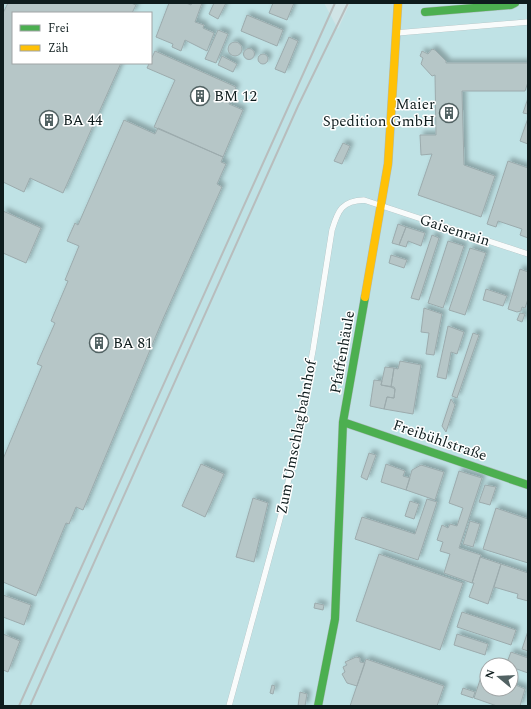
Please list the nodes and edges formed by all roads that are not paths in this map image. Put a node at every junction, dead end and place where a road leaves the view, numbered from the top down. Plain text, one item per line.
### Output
1 (398, 3) edge
2 (515, 3) edge
3 (425, 12) dead end
4 (528, 22) edge
5 (396, 33) junction
6 (382, 206) junction
7 (528, 254) edge
8 (343, 422) junction
9 (528, 484) edge
10 (229, 706) edge
11 (318, 706) edge

1 - 5 street, Pfaffenhäule
2 - 3 street
4 - 5 street
5 - 6 street, Pfaffenhäule
6 - 7 street, Gaisenrain
6 - 8 street, Pfaffenhäule
6 - 10 street, Zum Umschlagbahnhof
8 - 9 street, Freibühlstraße
8 - 11 street, Pfaffenhäule

